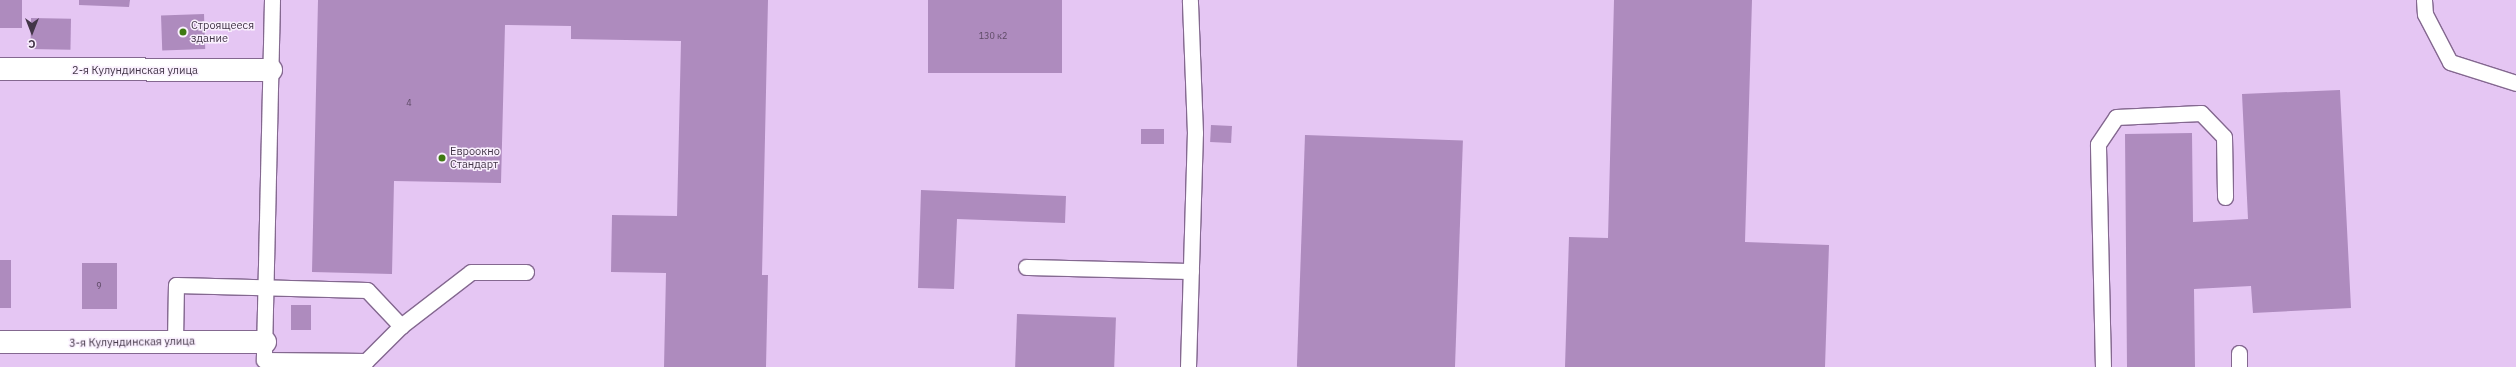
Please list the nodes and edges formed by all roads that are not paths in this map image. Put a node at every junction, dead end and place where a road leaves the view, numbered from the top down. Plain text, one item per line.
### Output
1 (272, 0) edge
2 (1190, 0) edge
3 (2424, 0) edge
4 (0, 69) edge
5 (270, 70) junction
6 (2516, 83) edge
7 (2225, 197) dead end
8 (1026, 267) dead end
9 (1190, 271) junction
10 (526, 272) dead end
11 (266, 287) junction
12 (401, 326) junction
13 (175, 340) junction
14 (0, 342) edge
15 (264, 342) junction
16 (1188, 367) edge
17 (2103, 367) edge

1 - 5 lane
2 - 9 lane
3 - 6 lane
4 - 5 street, 2-я Кулундинская улица
5 - 11 lane
7 - 17 lane
8 - 9 lane
9 - 16 lane
10 - 12 lane
11 - 12 lane
11 - 13 lane
11 - 15 lane
12 - 15 lane
13 - 14 street, 3-я Кулундинская улица
13 - 15 street, 3-я Кулундинская улица

